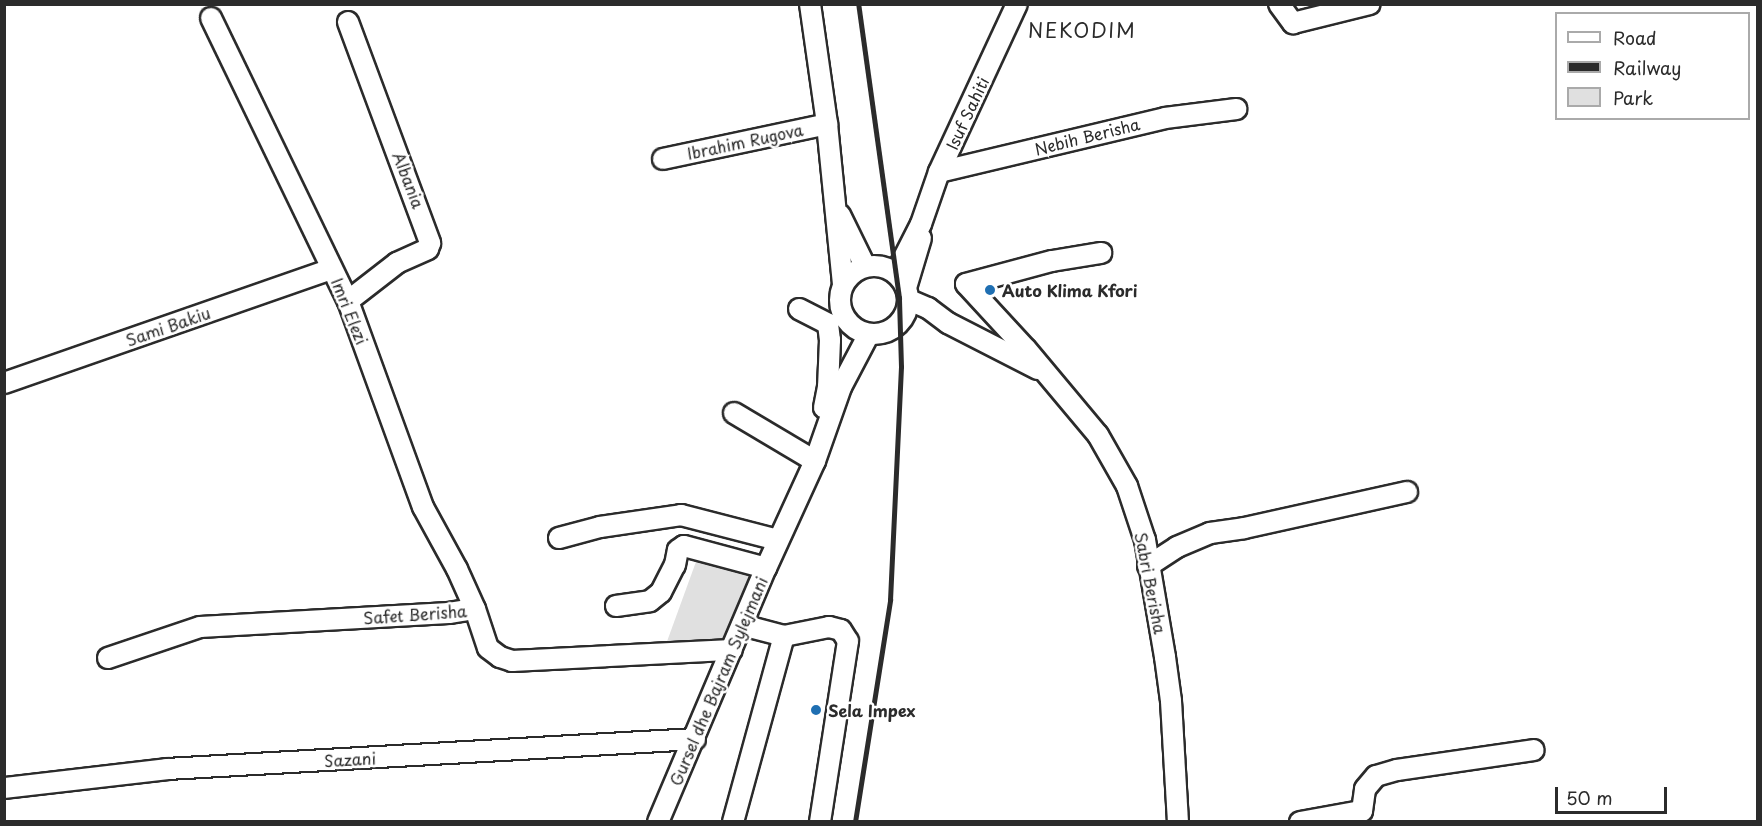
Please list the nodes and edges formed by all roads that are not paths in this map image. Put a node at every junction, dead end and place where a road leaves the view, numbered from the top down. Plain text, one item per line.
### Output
1 (810, 4) edge
2 (1017, 4) edge
3 (1279, 4) edge
4 (1370, 4) edge
5 (211, 18) dead end
6 (348, 22) dead end
7 (1236, 109) dead end
8 (828, 124) junction
9 (663, 159) dead end
10 (939, 172) junction
11 (837, 210) junction
12 (1101, 252) dead end
13 (865, 266) junction
14 (332, 269) junction
15 (843, 283) junction
16 (904, 294) junction
17 (348, 302) junction
18 (799, 309) dead end
19 (837, 322) junction
20 (869, 334) junction
21 (1046, 373) junction
22 (4, 383) edge
23 (841, 387) junction
24 (734, 413) dead end
25 (812, 459) junction
26 (1407, 492) dead end
27 (559, 538) dead end
28 (778, 540) junction
29 (1148, 566) junction
30 (765, 568) junction
31 (616, 606) dead end
32 (475, 609) junction
33 (742, 626) junction
34 (784, 636) junction
35 (732, 650) junction
36 (108, 658) dead end
37 (696, 739) junction
38 (1534, 750) dead end
39 (4, 788) edge
40 (658, 822) edge
41 (733, 822) edge
42 (820, 822) edge
43 (1178, 822) edge
44 (1300, 822) edge

1 - 8 street, Ibrahim Rugova
2 - 10 street, Isuf Sahiti
3 - 4 street
5 - 14 street, Imri Elezi
6 - 17 street, Albania
7 - 10 street, Nebih Berisha
8 - 9 street, Ibrahim Rugova
8 - 11 street, Ibrahim Rugova
10 - 16 street, Isuf Sahiti
11 - 13 street, Ibrahim Rugova
11 - 15 street, Ibrahim Rugova
12 - 21 street, Sabri Berisha
13 - 15 street
13 - 16 street
14 - 17 street, Imri Elezi
14 - 22 street, Sami Bakiu
15 - 19 street
16 - 20 street
16 - 21 street, Sabri Berisha
17 - 32 street, Imri Elezi
18 - 19 street
19 - 20 street
19 - 23 street, Gursel dhe Bajram Sylejmani
19 - 25 street
20 - 23 street, Gursel dhe Bajram Sylejmani
21 - 29 street, Sabri Berisha
23 - 25 street, Gursel dhe Bajram Sylejmani
24 - 25 street
25 - 28 street, Gursel dhe Bajram Sylejmani
26 - 29 street
27 - 28 street
28 - 30 street, Gursel dhe Bajram Sylejmani
29 - 43 street, Sabri Berisha
30 - 31 street
30 - 33 street, Gursel dhe Bajram Sylejmani
32 - 35 street, Safet Berisha
32 - 36 street, Safet Berisha
33 - 34 street
33 - 35 street, Gursel dhe Bajram Sylejmani
34 - 41 street
34 - 42 street
35 - 37 street, Gursel dhe Bajram Sylejmani
37 - 39 street, Sazani
37 - 40 street, Gursel dhe Bajram Sylejmani
38 - 44 street

